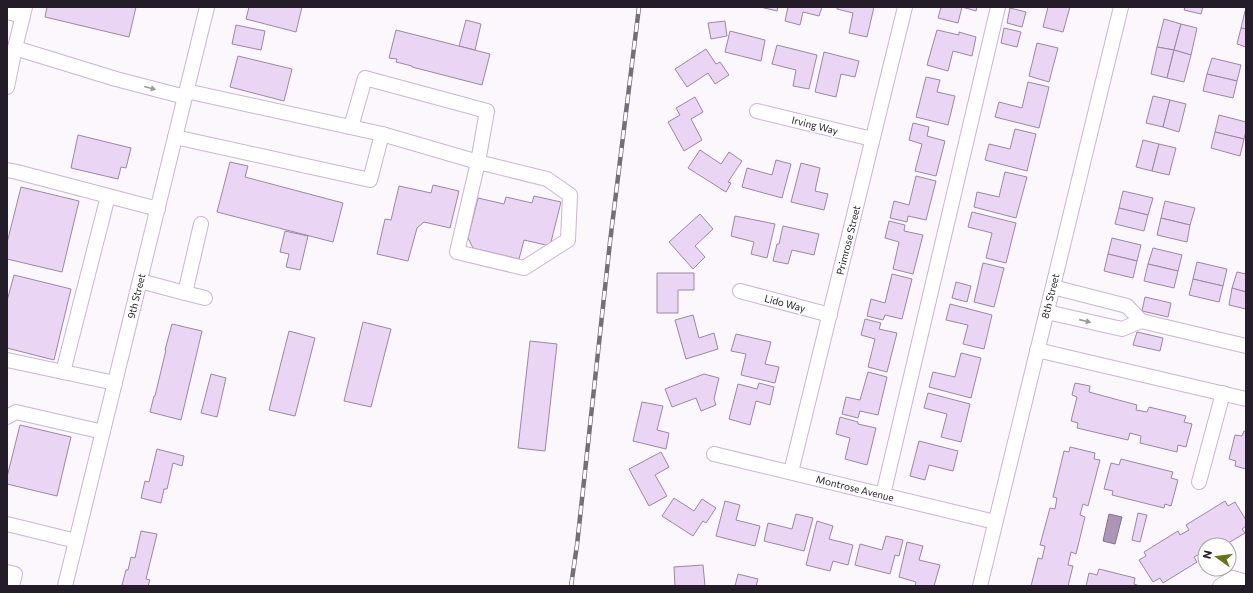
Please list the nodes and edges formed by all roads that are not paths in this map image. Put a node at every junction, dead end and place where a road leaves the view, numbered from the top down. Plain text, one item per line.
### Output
1 (207, 7) edge
2 (905, 7) edge
3 (998, 7) edge
4 (1121, 7) edge
5 (24, 11) edge
6 (7, 12) edge
7 (15, 48) junction
8 (8, 78) edge
9 (185, 94) junction
10 (757, 111) dead end
11 (351, 127) junction
12 (382, 134) junction
13 (175, 138) junction
14 (872, 139) junction
15 (478, 162) junction
16 (7, 170) edge
17 (108, 196) junction
18 (158, 209) junction
19 (201, 224) dead end
20 (140, 281) junction
21 (1053, 287) junction
22 (740, 291) dead end
23 (184, 293) junction
24 (205, 298) dead end
25 (1047, 312) junction
26 (830, 315) junction
27 (1141, 320) junction
28 (1246, 346) edge
29 (1037, 350) junction
30 (7, 360) edge
31 (63, 372) junction
32 (115, 384) junction
33 (1223, 393) junction
34 (1246, 399) edge
35 (7, 417) edge
36 (103, 432) junction
37 (714, 454) dead end
38 (791, 472) junction
39 (1199, 482) dead end
40 (883, 495) junction
41 (995, 522) junction
42 (7, 524) edge
43 (76, 541) junction
44 (7, 572) edge
45 (1246, 582) edge
46 (12, 586) edge
47 (65, 586) edge
48 (980, 586) edge
49 (1220, 586) edge

1 - 9 street, 9th Street
2 - 14 street, Primrose Street
3 - 40 street
4 - 21 street, 8th Street
5 - 6 street
5 - 7 street
7 - 8 street
7 -> 9 street
9 - 11 street
9 - 13 street, 9th Street
10 - 14 street, Irving Way
11 - 12 street
11 - 15 street
12 - 13 street
12 - 15 street
13 - 18 street, 9th Street
14 - 26 street, Primrose Street
15 - 15 street
16 - 17 street
17 - 18 street
17 - 31 street
18 - 20 street, 9th Street
19 - 23 street
20 - 23 street
20 - 32 street, 9th Street
21 - 25 street, 8th Street
21 - 27 street
22 - 26 street, Lido Way
23 - 24 street
25 -> 27 street
25 - 29 street, 8th Street
26 - 38 street, Primrose Street
27 - 28 street
29 - 33 street
29 - 41 street, 8th Street
30 - 31 street
31 - 32 street
32 - 36 street, 9th Street
33 - 34 street
33 - 39 street
35 - 36 street
36 - 43 street, 9th Street
37 - 38 street, Montrose Avenue
38 - 40 street, Montrose Avenue
40 - 41 street, Montrose Avenue
41 - 48 street, 8th Street
42 - 43 street
43 - 47 street, 9th Street
44 - 46 street
45 - 49 street

